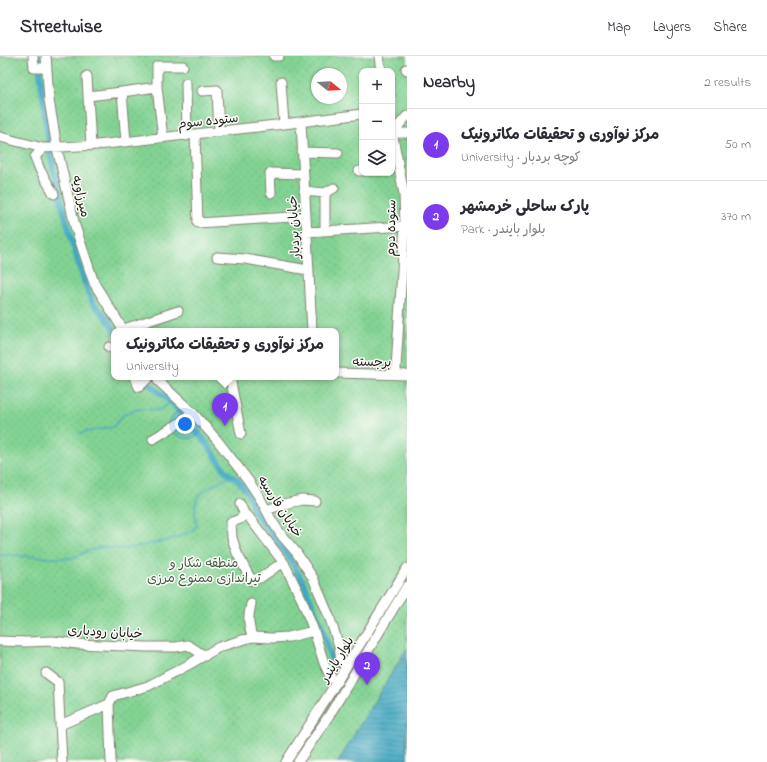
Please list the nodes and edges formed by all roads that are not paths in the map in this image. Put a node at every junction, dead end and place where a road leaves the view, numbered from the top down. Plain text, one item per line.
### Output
1 (33, 56) edge
2 (46, 56) edge
3 (274, 56) edge
4 (279, 56) edge
5 (378, 56) edge
6 (183, 66) dead end
7 (43, 68) junction
8 (380, 68) edge
9 (86, 76) dead end
10 (282, 82) dead end
11 (186, 84) dead end
12 (157, 87) junction
13 (202, 91) dead end
14 (122, 92) junction
15 (88, 96) junction
16 (359, 114) edge
17 (407, 116) edge
18 (301, 122) junction
19 (284, 124) junction
20 (395, 129) edge
21 (219, 132) junction
22 (395, 132) edge
23 (407, 132) edge
24 (191, 135) junction
25 (0, 137) edge
26 (163, 138) junction
27 (393, 140) edge
28 (126, 142) junction
29 (91, 146) junction
30 (49, 148) junction
31 (302, 152) junction
32 (338, 153) dead end
33 (396, 171) edge
34 (303, 174) junction
35 (334, 188) dead end
36 (304, 191) junction
37 (271, 193) dead end
38 (325, 193) junction
39 (54, 194) dead end
40 (306, 216) junction
41 (406, 226) edge
42 (325, 231) junction
43 (306, 232) junction
44 (405, 254) edge
45 (217, 257) dead end
46 (308, 270) junction
47 (178, 311) dead end
48 (123, 328) edge
49 (130, 328) edge
50 (312, 328) edge
51 (339, 373) edge
52 (396, 374) junction
53 (407, 374) edge
54 (136, 380) edge
55 (146, 380) edge
56 (161, 380) edge
57 (231, 380) edge
58 (188, 416) junction
59 (241, 434) dead end
60 (153, 439) dead end
61 (316, 501) dead end
62 (240, 504) dead end
63 (266, 510) junction
64 (245, 515) junction
65 (284, 563) junction
66 (407, 568) edge
67 (407, 586) edge
68 (251, 604) dead end
69 (314, 630) junction
70 (252, 637) junction
71 (0, 641) edge
72 (205, 656) junction
73 (346, 667) junction
74 (46, 673) dead end
75 (336, 683) junction
76 (109, 704) junction
77 (60, 725) junction
78 (62, 762) edge
79 (111, 762) edge
80 (286, 762) edge
81 (298, 762) edge

1 - 7 street
2 - 7 street, میرزاویه
3 - 4 street
5 - 8 street
6 - 12 street
7 - 30 street, میرزاویه
9 - 15 street
10 - 19 street
11 - 24 street
12 - 14 street
12 - 26 street
13 - 21 street
14 - 15 street
14 - 28 street
15 - 29 street
16 - 18 street, ستوده سوم
17 - 20 street
18 - 19 street, ستوده سوم
18 - 31 street, خیابان بردبار
19 - 21 street, ستوده سوم
21 - 24 street, ستوده سوم
22 - 23 street
24 - 26 street, ستوده سوم
24 - 40 street
25 - 30 street, ستوده سوم
26 - 28 street, ستوده سوم
27 - 33 street, ستوده دوم
28 - 29 street, ستوده سوم
29 - 30 street, ستوده سوم
30 - 39 street
30 - 48 street, میرزاویه
31 - 32 street
31 - 34 street, خیابان بردبار
33 - 41 street, ستوده دوم
34 - 36 street, خیابان بردبار
34 - 37 street
35 - 38 street
36 - 38 street
36 - 40 street, خیابان بردبار
38 - 42 street
40 - 43 street, خیابان بردبار
41 - 42 street
41 - 44 street, ستوده دوم
42 - 43 street
43 - 46 street, خیابان بردبار
44 - 52 street, ستوده دوم
45 - 46 street
46 - 50 street, خیابان بردبار
47 - 49 street
51 - 52 street, برجسته
52 - 53 street, برجسته
54 - 55 street
56 - 58 street, خیابان فارسیه
57 - 59 street
58 - 60 street
58 - 63 street, خیابان فارسیه
61 - 63 street
62 - 64 street
63 - 73 street, خیابان فارسیه
64 - 65 street
64 - 65 street
65 - 69 street
66 - 73 street, بلوار بایندر
67 - 81 street, بلوار بایندر
68 - 70 street
69 - 70 street
69 - 75 street
70 - 72 street
71 - 72 street, خیابان رودباری
72 - 76 street
73 - 75 street, بلوار بایندر
74 - 77 street
75 - 80 street, بلوار بایندر
76 - 77 street
76 - 79 street
77 - 78 street

